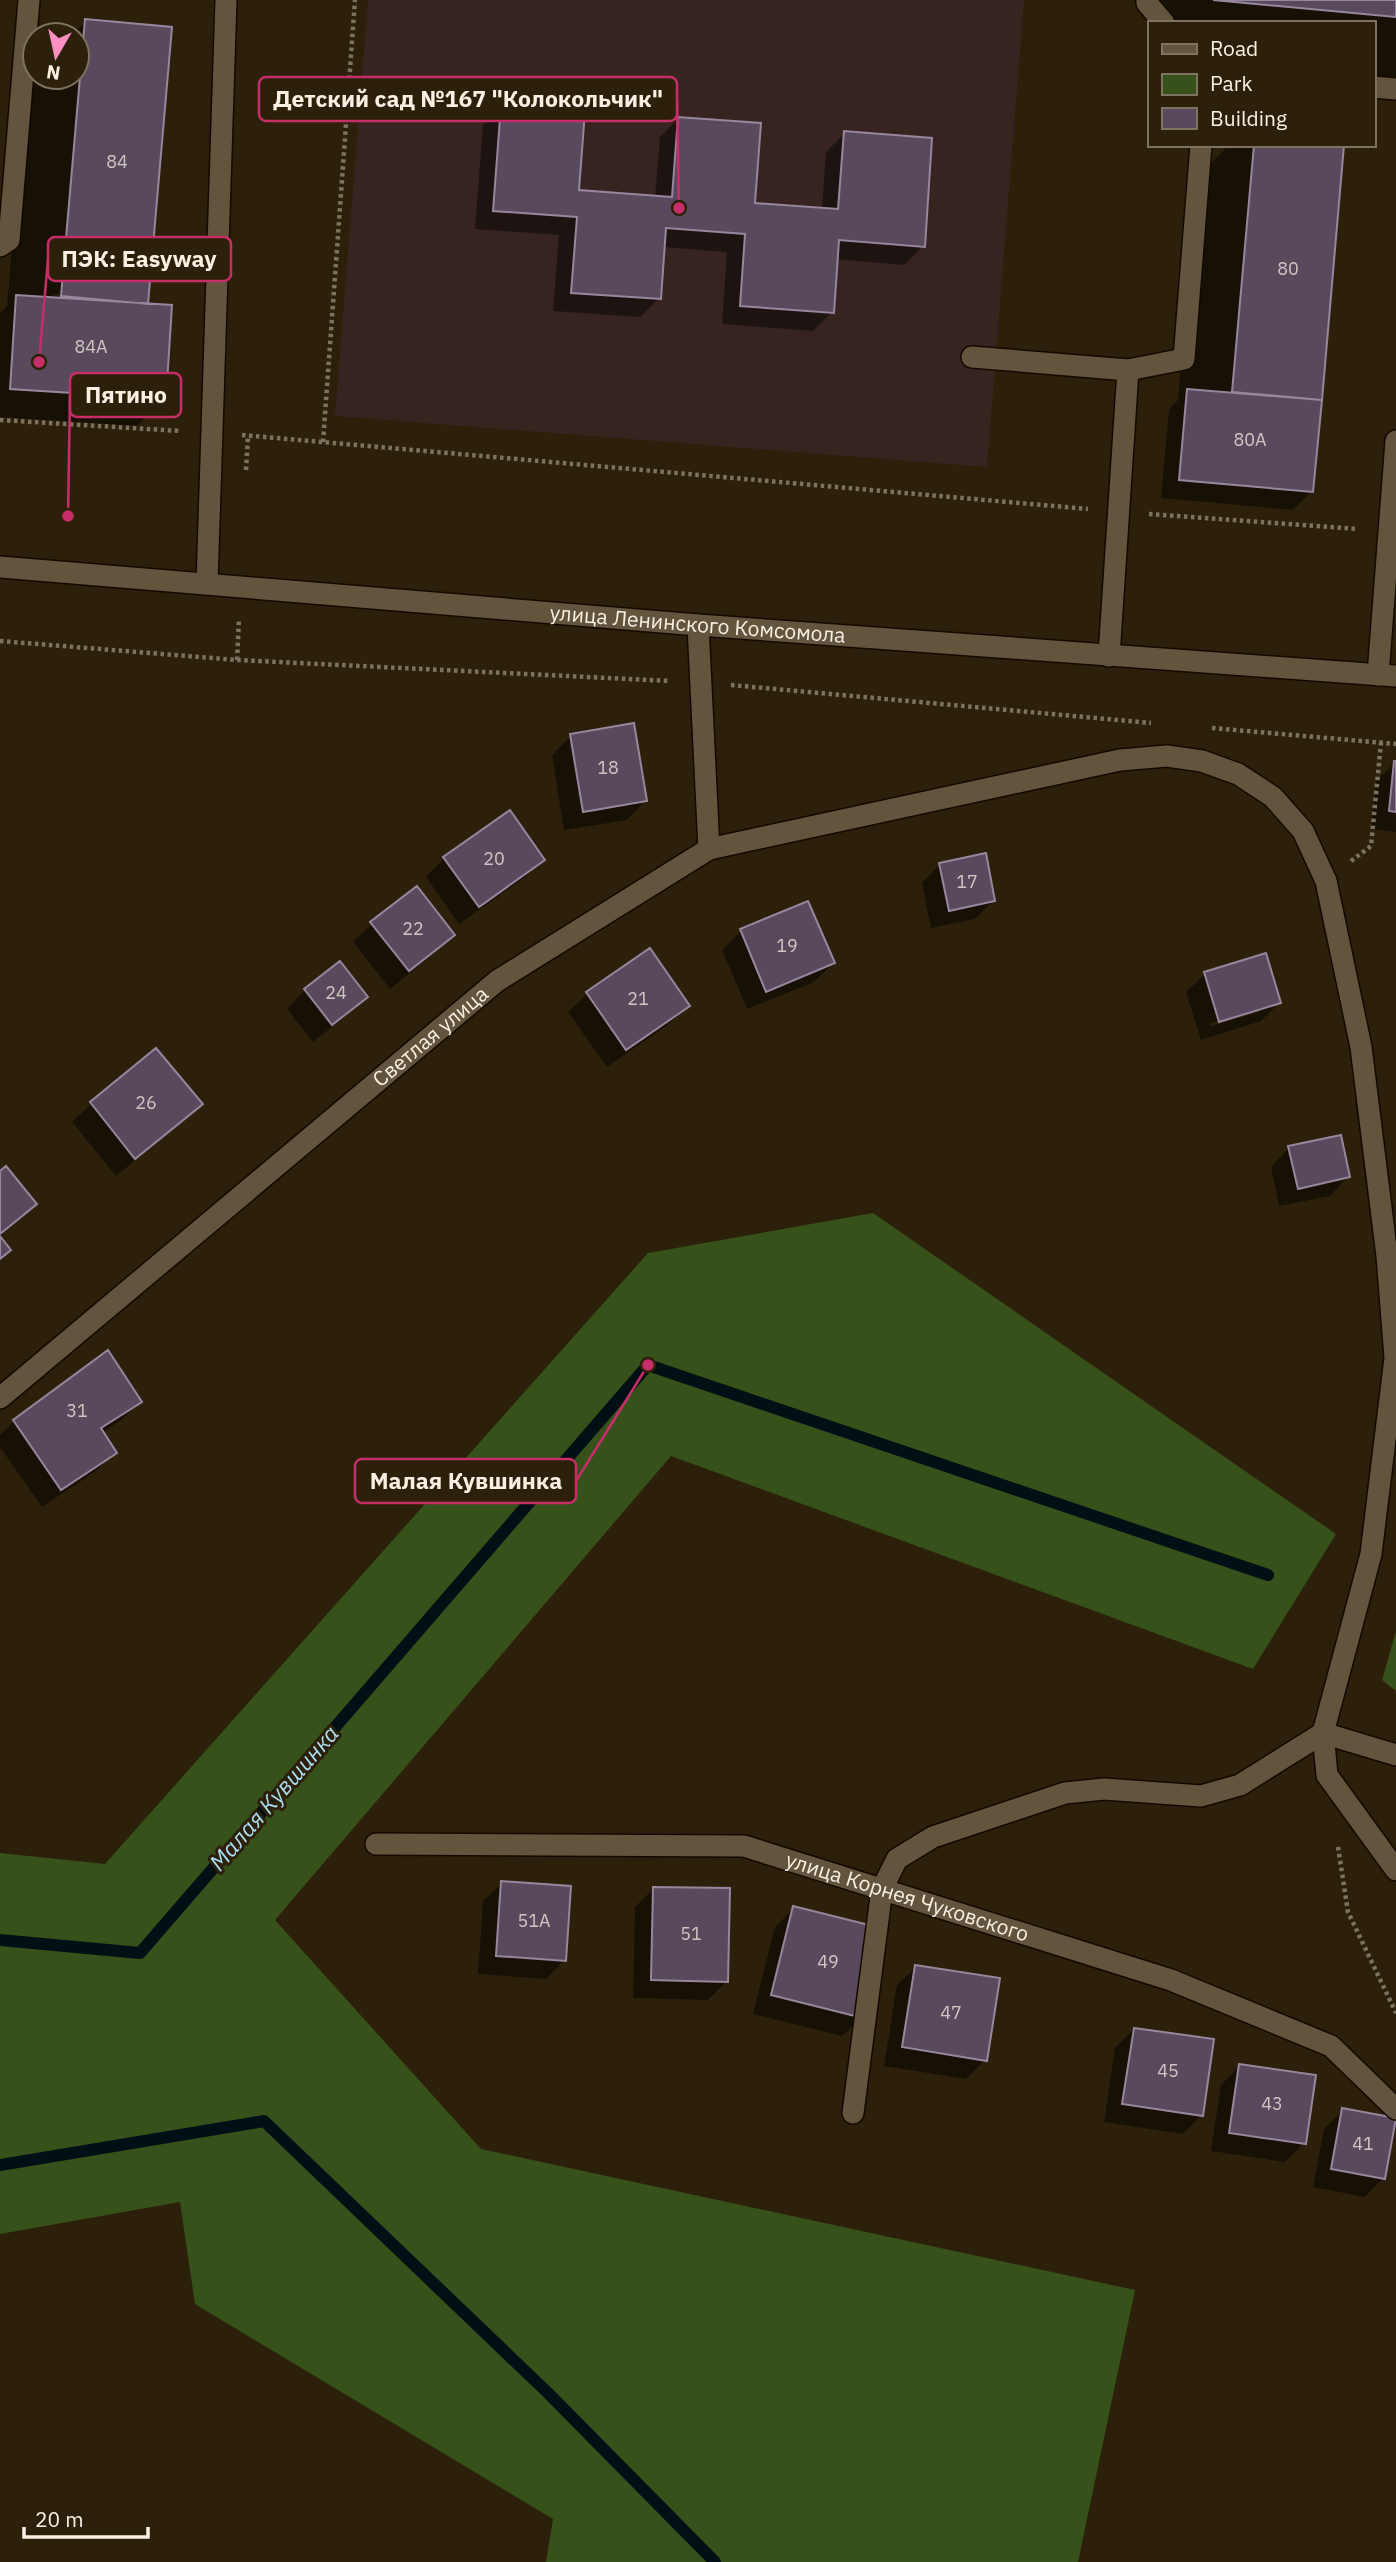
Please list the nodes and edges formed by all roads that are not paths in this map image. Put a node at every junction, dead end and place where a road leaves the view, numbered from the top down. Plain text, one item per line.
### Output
1 (29, 0) edge
2 (226, 0) edge
3 (1147, 0) edge
4 (1162, 21) edge
5 (1375, 87) edge
6 (1396, 89) edge
7 (1201, 147) edge
8 (0, 246) edge
9 (972, 357) dead end
10 (1128, 369) junction
11 (1396, 441) edge
12 (0, 567) edge
13 (207, 583) junction
14 (698, 625) junction
15 (1109, 656) junction
16 (1387, 676) edge
17 (709, 849) junction
18 (0, 1398) edge
19 (1323, 1733) junction
20 (1396, 1755) edge
21 (376, 1844) dead end
22 (1396, 1870) edge
23 (882, 1889) junction
24 (1396, 2109) edge
25 (853, 2113) dead end

1 - 8 street
2 - 13 street
3 - 4 street
5 - 6 street
7 - 10 street
9 - 10 street
10 - 15 street
11 - 16 street
12 - 13 street, улица Ленинского Комсомола
13 - 14 street, улица Ленинского Комсомола
14 - 15 street, улица Ленинского Комсомола
14 - 17 street
15 - 16 street, улица Ленинского Комсомола
17 - 18 street, Светлая улица
17 - 19 street, Светлая улица
19 - 20 street
19 - 22 street
19 - 23 street
21 - 23 street, улица Корнея Чуковского
23 - 24 street, улица Корнея Чуковского
23 - 25 street

